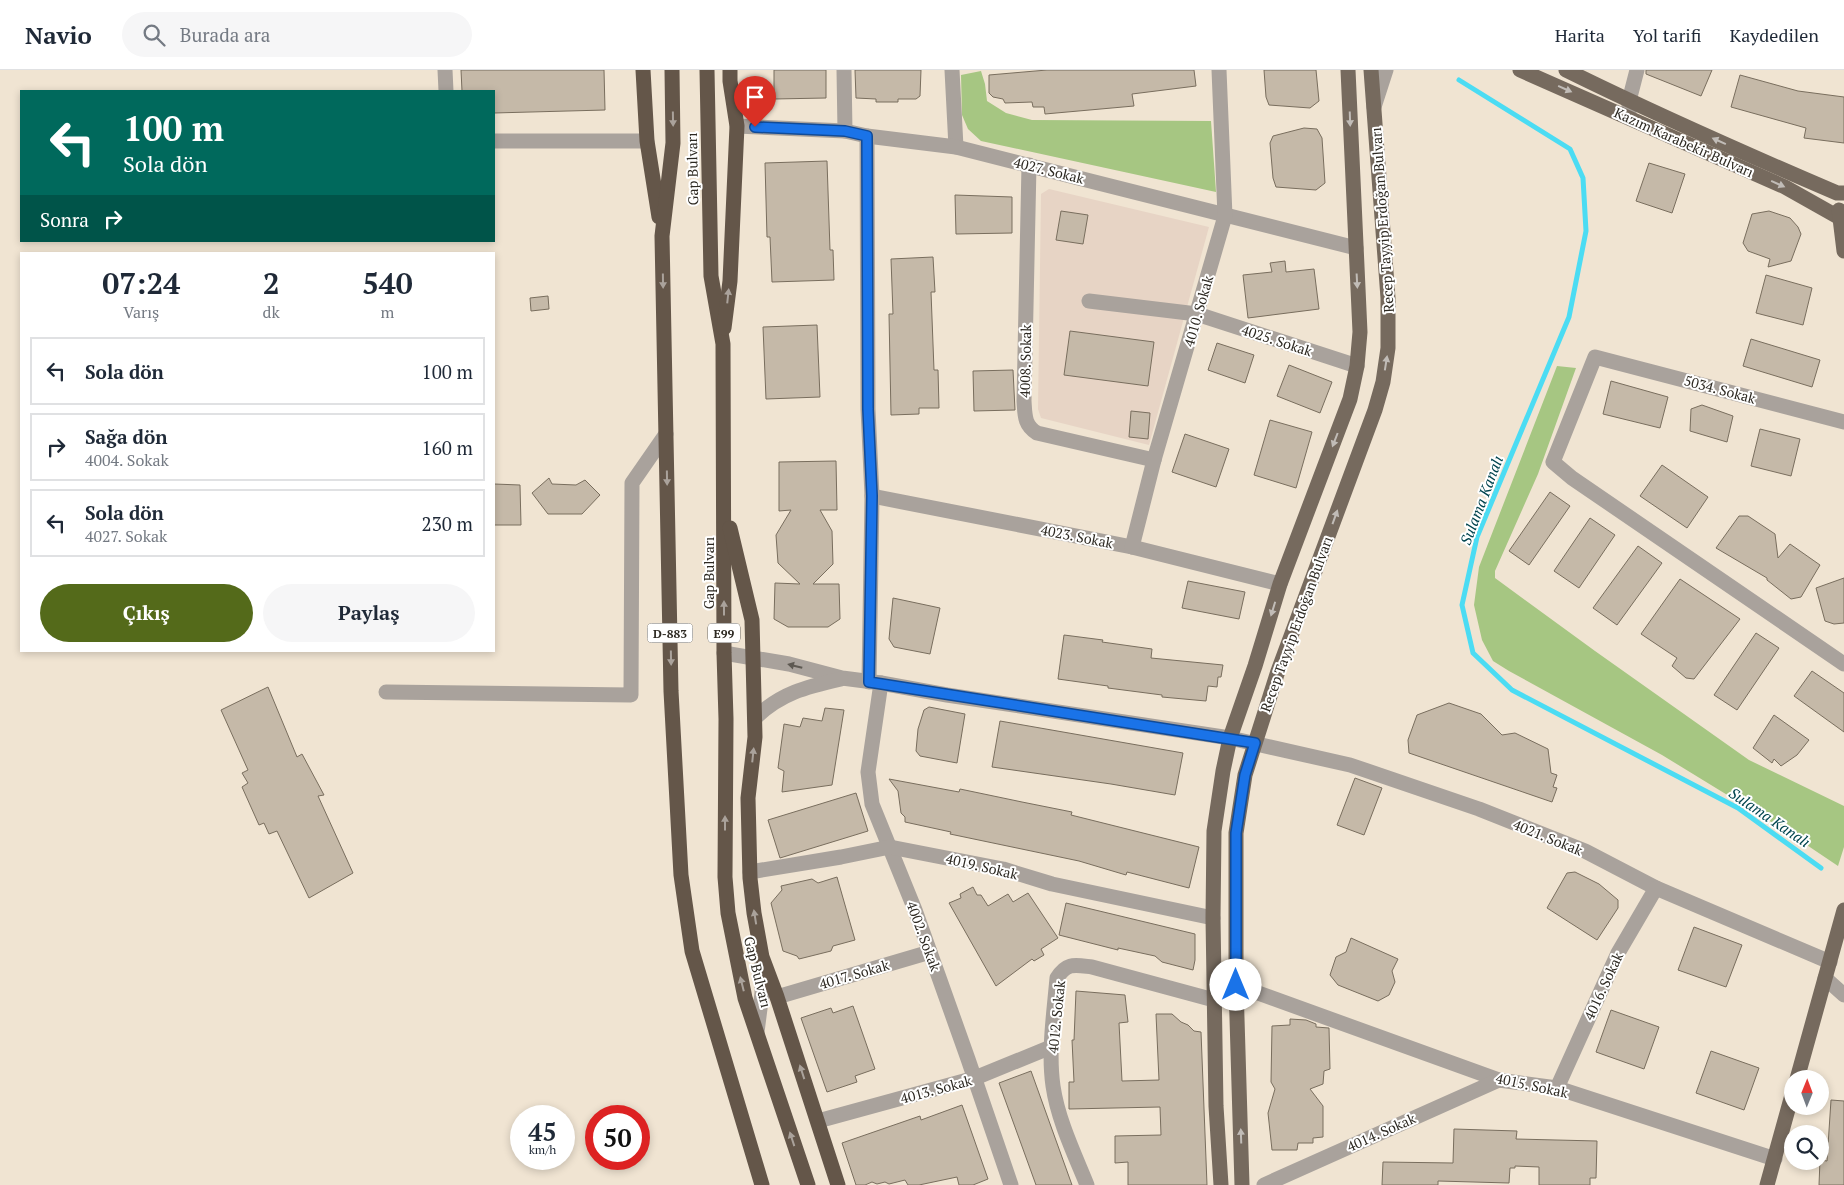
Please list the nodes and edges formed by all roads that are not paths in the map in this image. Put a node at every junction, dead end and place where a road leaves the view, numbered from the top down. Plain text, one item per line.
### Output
1 (445, 70) edge
2 (643, 70) edge
3 (672, 70) edge
4 (707, 70) edge
5 (730, 70) edge
6 (844, 70) edge
7 (952, 70) edge
8 (1219, 70) edge
9 (1348, 70) edge
10 (1371, 70) edge
11 (1386, 70) edge
12 (1520, 70) edge
13 (1566, 70) edge
14 (1637, 70) edge
15 (446, 90) edge
16 (1630, 101) junction
17 (1374, 107) junction
18 (1629, 118) junction
19 (737, 126) junction
20 (845, 131) junction
21 (867, 136) junction
22 (495, 141) edge
23 (647, 141) junction
24 (956, 147) junction
25 (1029, 165) junction
26 (1841, 193) edge
27 (1225, 216) junction
28 (1842, 218) edge
29 (662, 236) junction
30 (1356, 248) junction
31 (1844, 251) edge
32 (1089, 301) dead end
33 (1197, 314) junction
34 (723, 344) junction
35 (1357, 366) junction
36 (1844, 422) edge
37 (666, 434) junction
38 (1154, 460) junction
39 (872, 496) junction
40 (724, 505) junction
41 (1132, 547) junction
42 (1280, 584) junction
43 (724, 653) junction
44 (753, 658) junction
45 (1844, 664) edge
46 (842, 678) junction
47 (875, 682) junction
48 (386, 692) dead end
49 (755, 718) junction
50 (1230, 738) junction
51 (1255, 743) junction
52 (890, 847) junction
53 (750, 872) junction
54 (1656, 888) junction
55 (1844, 910) edge
56 (1213, 918) junction
57 (930, 952) junction
58 (762, 957) junction
59 (1830, 962) junction
60 (1825, 978) junction
61 (1236, 985) junction
62 (1844, 995) edge
63 (777, 996) junction
64 (1214, 1000) junction
65 (757, 1032) junction
66 (1051, 1047) junction
67 (1799, 1070) edge
68 (975, 1078) junction
69 (1498, 1080) junction
70 (1557, 1088) junction
71 (1787, 1115) edge
72 (818, 1121) junction
73 (1775, 1159) junction
74 (762, 1185) edge
75 (808, 1185) edge
76 (838, 1185) edge
77 (1011, 1185) edge
78 (1087, 1185) edge
79 (1221, 1185) edge
80 (1242, 1185) edge
81 (1264, 1185) edge
82 (1767, 1185) edge

1 - 15 street
2 - 23 highway
3 -> 29 highway, Gap Bulvarı / D-883
4 - 34 highway, Gap Bulvarı / E99
5 - 19 highway
6 - 20 street
7 - 24 street
8 - 27 street, 4010. Sokak
9 -> 30 main road, Recep Tayyip Erdoğan Bulvarı
10 - 17 main road, Recep Tayyip Erdoğan Bulvarı
11 - 17 street
12 -> 18 main road, Kazım Karabekir Bulvarı
13 - 16 main road, Kazım Karabekir Bulvarı
14 - 16 street
16 - 18 street
26 -> 16 main road, Kazım Karabekir Bulvarı
51 -> 17 main road, Recep Tayyip Erdoğan Bulvarı
18 -> 28 main road, Kazım Karabekir Bulvarı
19 - 20 street, 4027. Sokak
34 -> 19 highway
20 - 21 street, 4027. Sokak
21 - 24 street, 4027. Sokak
21 - 39 street, 4002. Sokak
22 - 23 street
23 - 29 highway
24 - 25 street, 4027. Sokak
25 - 27 street, 4027. Sokak
25 - 38 street, 4008. Sokak
26 - 28 main road
27 - 30 street, 4027. Sokak
27 - 33 street, 4010. Sokak
28 - 31 main road
29 -> 37 highway, Gap Bulvarı / D-883
30 -> 35 main road, Recep Tayyip Erdoğan Bulvarı
32 - 33 street, 4025. Sokak
33 - 35 street, 4025. Sokak
33 - 38 street, 4010. Sokak
34 - 40 highway, Gap Bulvarı / E99
35 -> 42 main road, Recep Tayyip Erdoğan Bulvarı
36 - 45 street, 5034. Sokak
37 - 48 street
37 -> 74 highway, Gap Bulvarı / D-883
38 - 41 street, 4010. Sokak
39 - 41 street, 4023. Sokak
39 - 47 street, 4002. Sokak
43 -> 40 highway, Gap Bulvarı / E99
40 - 44 highway
41 - 42 street, 4023. Sokak
42 -> 50 main road, Recep Tayyip Erdoğan Bulvarı
43 - 44 street, 4021. Sokak
65 -> 43 highway, Gap Bulvarı / E99
46 -> 44 street, 4021. Sokak
44 - 49 highway
46 - 47 street, 4021. Sokak
46 - 49 street
47 - 50 street, 4021. Sokak
47 - 52 street, 4002. Sokak
53 -> 49 highway
50 - 51 street, 4021. Sokak
50 - 56 main road, Recep Tayyip Erdoğan Bulvarı
51 - 54 street, 4021. Sokak
51 - 61 main road, Recep Tayyip Erdoğan Bulvarı
52 - 53 street, 4019. Sokak
52 - 56 street, 4019. Sokak
52 - 57 street, 4002. Sokak
58 -> 53 highway
54 - 59 street, 4021. Sokak
54 - 70 street, 4016. Sokak
55 - 59 main road
56 - 64 main road, Recep Tayyip Erdoğan Bulvarı
57 - 63 street, 4017. Sokak
57 - 68 street, 4002. Sokak
58 - 63 highway
58 - 65 street
59 - 60 main road
60 - 62 street
60 - 67 main road
61 - 69 street, 4015. Sokak
80 -> 61 main road, Recep Tayyip Erdoğan Bulvarı
72 -> 63 highway
64 - 66 street, 4012. Sokak
64 - 79 main road, Recep Tayyip Erdoğan Bulvarı
75 -> 65 highway, Gap Bulvarı / E99
66 - 68 street, 4013. Sokak
66 - 78 street, 4012. Sokak
68 - 72 street, 4013. Sokak
68 - 77 street, 4002. Sokak
69 - 70 street, 4015. Sokak
69 - 81 street, 4014. Sokak
70 - 73 street, 4015. Sokak
71 - 73 main road
72 - 76 highway
73 - 82 main road

